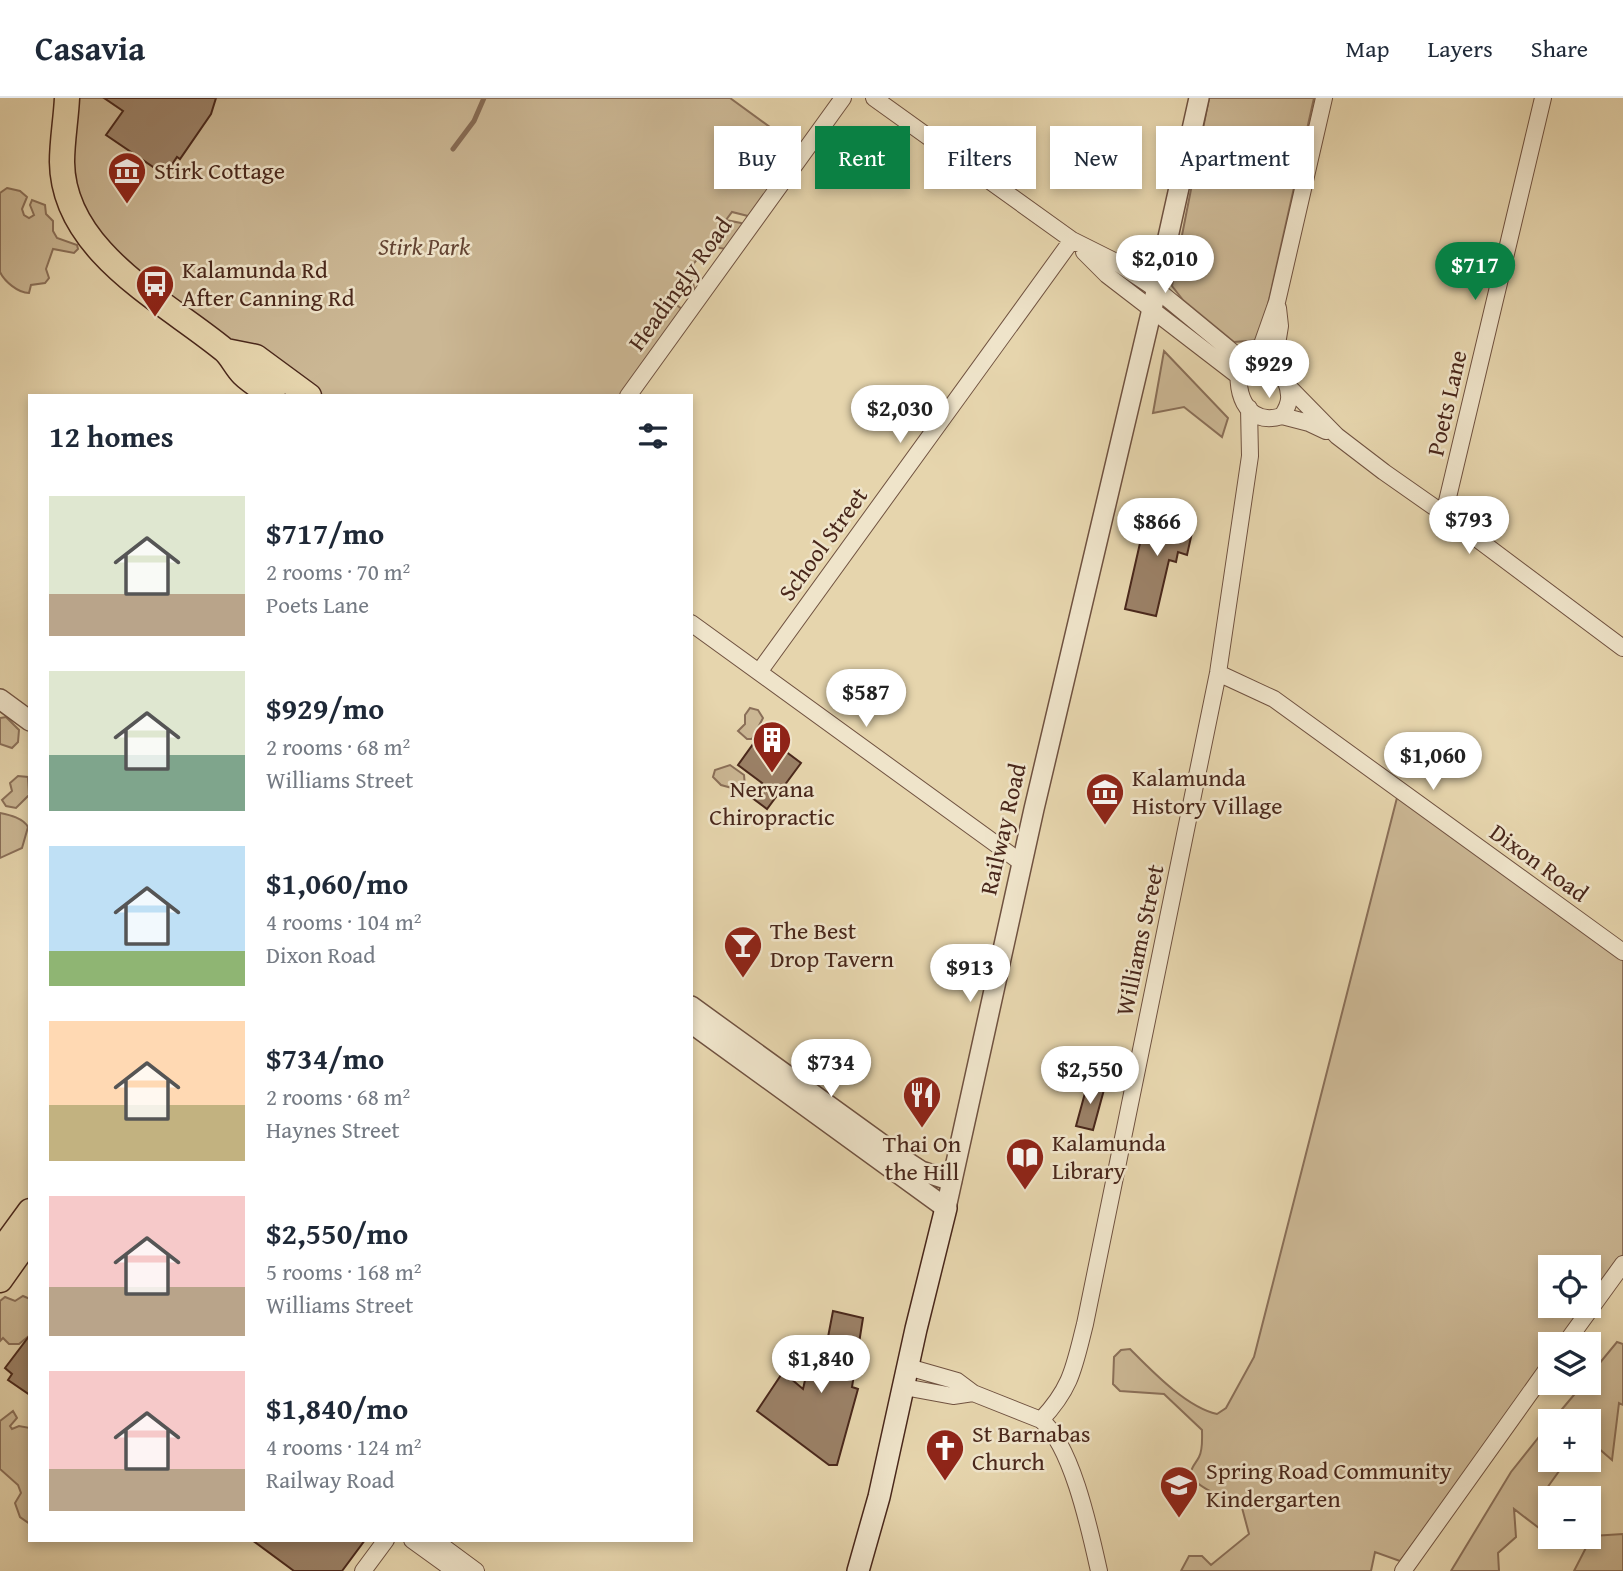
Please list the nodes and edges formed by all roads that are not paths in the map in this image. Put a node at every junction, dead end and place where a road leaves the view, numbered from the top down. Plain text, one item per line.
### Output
1 (67, 98) edge
2 (843, 98) edge
3 (874, 98) edge
4 (1199, 98) edge
5 (1324, 98) edge
6 (1542, 98) edge
7 (1072, 240) junction
8 (1154, 299) junction
9 (1277, 302) junction
10 (226, 351) junction
11 (1259, 352) junction
12 (1274, 363) junction
13 (1239, 367) junction
14 (1287, 385) junction
15 (270, 394) edge
16 (306, 394) edge
17 (629, 394) edge
18 (1249, 408) junction
19 (1276, 418) junction
20 (1337, 436) junction
21 (1250, 456) junction
22 (1444, 514) junction
23 (693, 624) edge
24 (1623, 648) edge
25 (759, 672) junction
26 (1218, 673) junction
27 (0, 699) edge
28 (28, 720) edge
29 (1022, 863) junction
30 (1623, 952) edge
31 (693, 1008) edge
32 (693, 1024) edge
33 (865, 1141) junction
34 (952, 1181) junction
35 (946, 1208) junction
36 (28, 1217) edge
37 (19, 1247) edge
38 (1623, 1264) edge
39 (0, 1280) edge
40 (1575, 1332) edge
41 (906, 1377) junction
42 (1538, 1382) edge
43 (1041, 1420) junction
44 (384, 1542) edge
45 (415, 1542) edge
46 (437, 1542) edge
47 (362, 1571) edge
48 (455, 1571) edge
49 (476, 1571) edge
50 (858, 1571) edge
51 (1099, 1571) edge
52 (1403, 1571) edge

1 - 10 main road
2 - 17 street, Headingly Road
3 - 7 street
4 - 8 street, Railway Road
5 - 9 street
6 - 22 street, Poets Lane
7 - 8 street
7 - 25 street, School Street
8 - 13 street
8 - 29 street, Railway Road
9 - 11 street
9 - 12 street
10 - 15 main road
10 - 16 main road
11 - 12 street
11 - 13 street
12 - 14 street
13 - 18 street
14 - 19 street
14 - 20 street
18 - 19 street
18 - 21 street, Williams Street
19 - 20 street
19 - 21 street, Williams Street
20 - 22 street
21 - 26 street, Williams Street
22 - 24 street
23 - 25 street
25 - 29 street
26 - 30 street, Dixon Road
26 - 43 street, Williams Street
27 - 28 street
29 - 34 street, Railway Road
31 - 33 street
32 - 33 street
33 - 34 street
33 - 35 street
34 - 35 street, Railway Road
35 - 41 main road, Railway Road
36 - 37 main road
37 - 39 main road
38 - 40 street
41 - 43 street
41 - 50 main road, Railway Road
42 - 52 street
43 - 51 street
44 - 47 street
45 - 48 street
46 - 49 street

